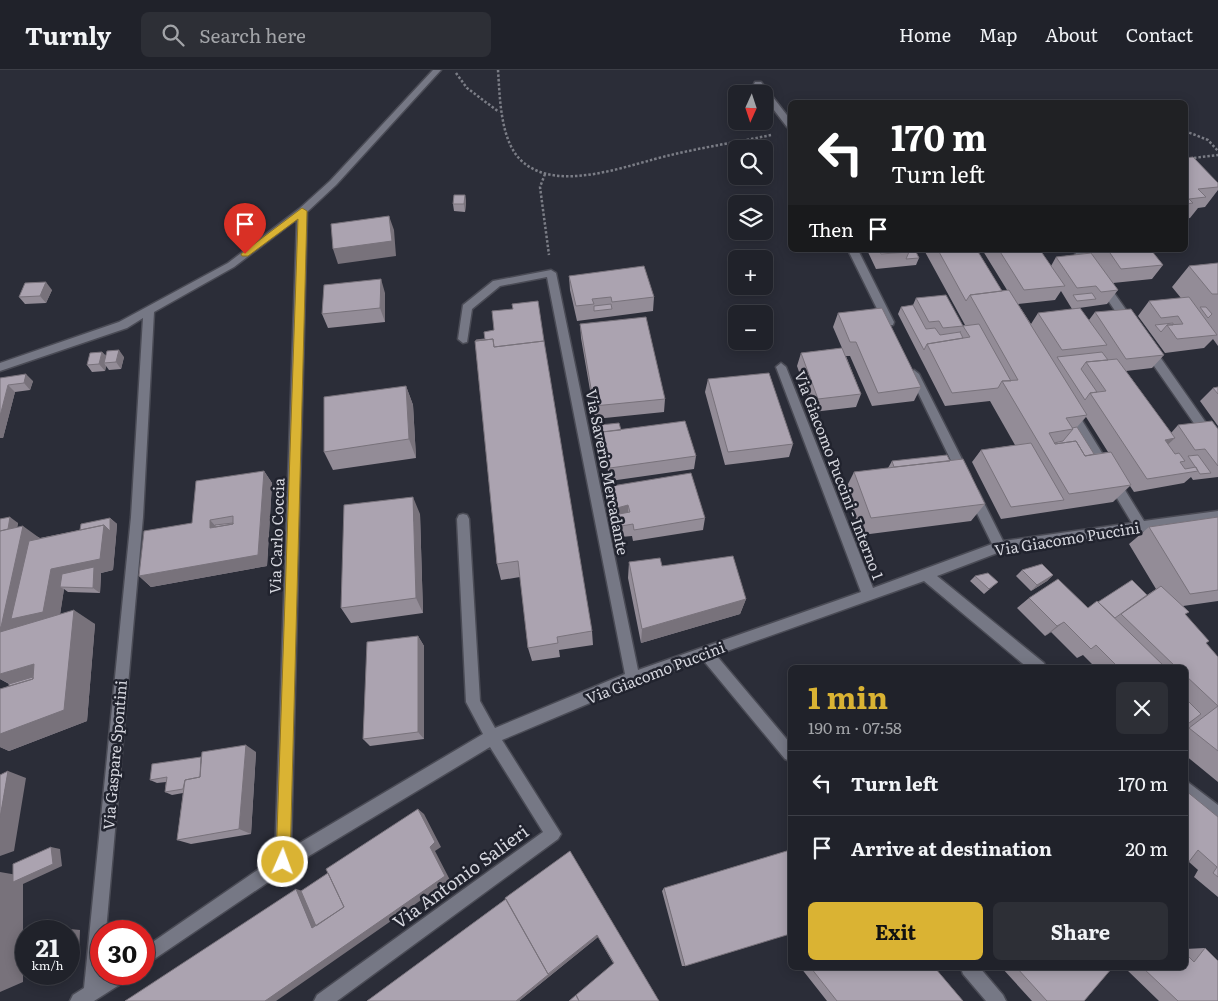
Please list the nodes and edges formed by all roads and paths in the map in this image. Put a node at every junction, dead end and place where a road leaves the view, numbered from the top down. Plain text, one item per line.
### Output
1 (437, 70) edge
2 (453, 70) edge
3 (498, 70) edge
4 (758, 84) dead end
5 (500, 112) junction
6 (788, 122) edge
7 (1188, 132) edge
8 (771, 135) dead end
9 (1218, 153) edge
10 (1188, 158) edge
11 (545, 174) junction
12 (302, 211) junction
13 (854, 252) edge
14 (1079, 252) edge
15 (551, 274) junction
16 (149, 310) junction
17 (892, 328) edge
18 (463, 340) dead end
19 (909, 363) edge
20 (0, 367) edge
21 (781, 367) dead end
22 (1064, 400) edge
23 (1218, 449) edge
24 (1218, 516) edge
25 (463, 518) dead end
26 (1140, 526) junction
27 (1000, 547) junction
28 (926, 575) junction
29 (869, 595) junction
30 (705, 652) junction
31 (1035, 665) edge
32 (633, 678) junction
33 (492, 737) junction
34 (788, 752) edge
35 (1188, 790) edge
36 (1218, 815) edge
37 (283, 862) junction
38 (155, 950) edge
39 (971, 970) edge
40 (104, 985) edge
41 (85, 997) edge
42 (323, 1001) edge
43 (997, 1001) edge

1 - 12 street
2 - 5 path
3 - 5 path
4 - 6 street
5 - 11 path
7 - 9 path
8 - 11 path
9 - 10 path
11 - 15 path
12 - 16 street
12 - 37 street, Via Carlo Coccia
13 - 17 street
14 - 23 street
15 - 18 street
15 - 32 street, Via Saverio Mercadante
16 - 20 street
16 - 41 street, Via Gaspare Spontini
19 - 27 street
21 - 29 street, Via Giacomo Puccini - Interno 1
22 - 26 street
24 - 26 street, Via Giacomo Puccini
25 - 33 street
26 - 27 street, Via Giacomo Puccini
27 - 28 street, Via Giacomo Puccini
28 - 29 street, Via Giacomo Puccini
28 - 31 street
29 - 30 street, Via Giacomo Puccini
30 - 32 street, Via Giacomo Puccini
30 - 34 street
32 - 33 street, Via Giacomo Puccini
33 - 37 street, Via Giacomo Puccini
33 - 42 street, Via Antonio Salieri
35 - 36 street
37 - 38 street, Via Giacomo Puccini
39 - 43 street
40 - 41 street

